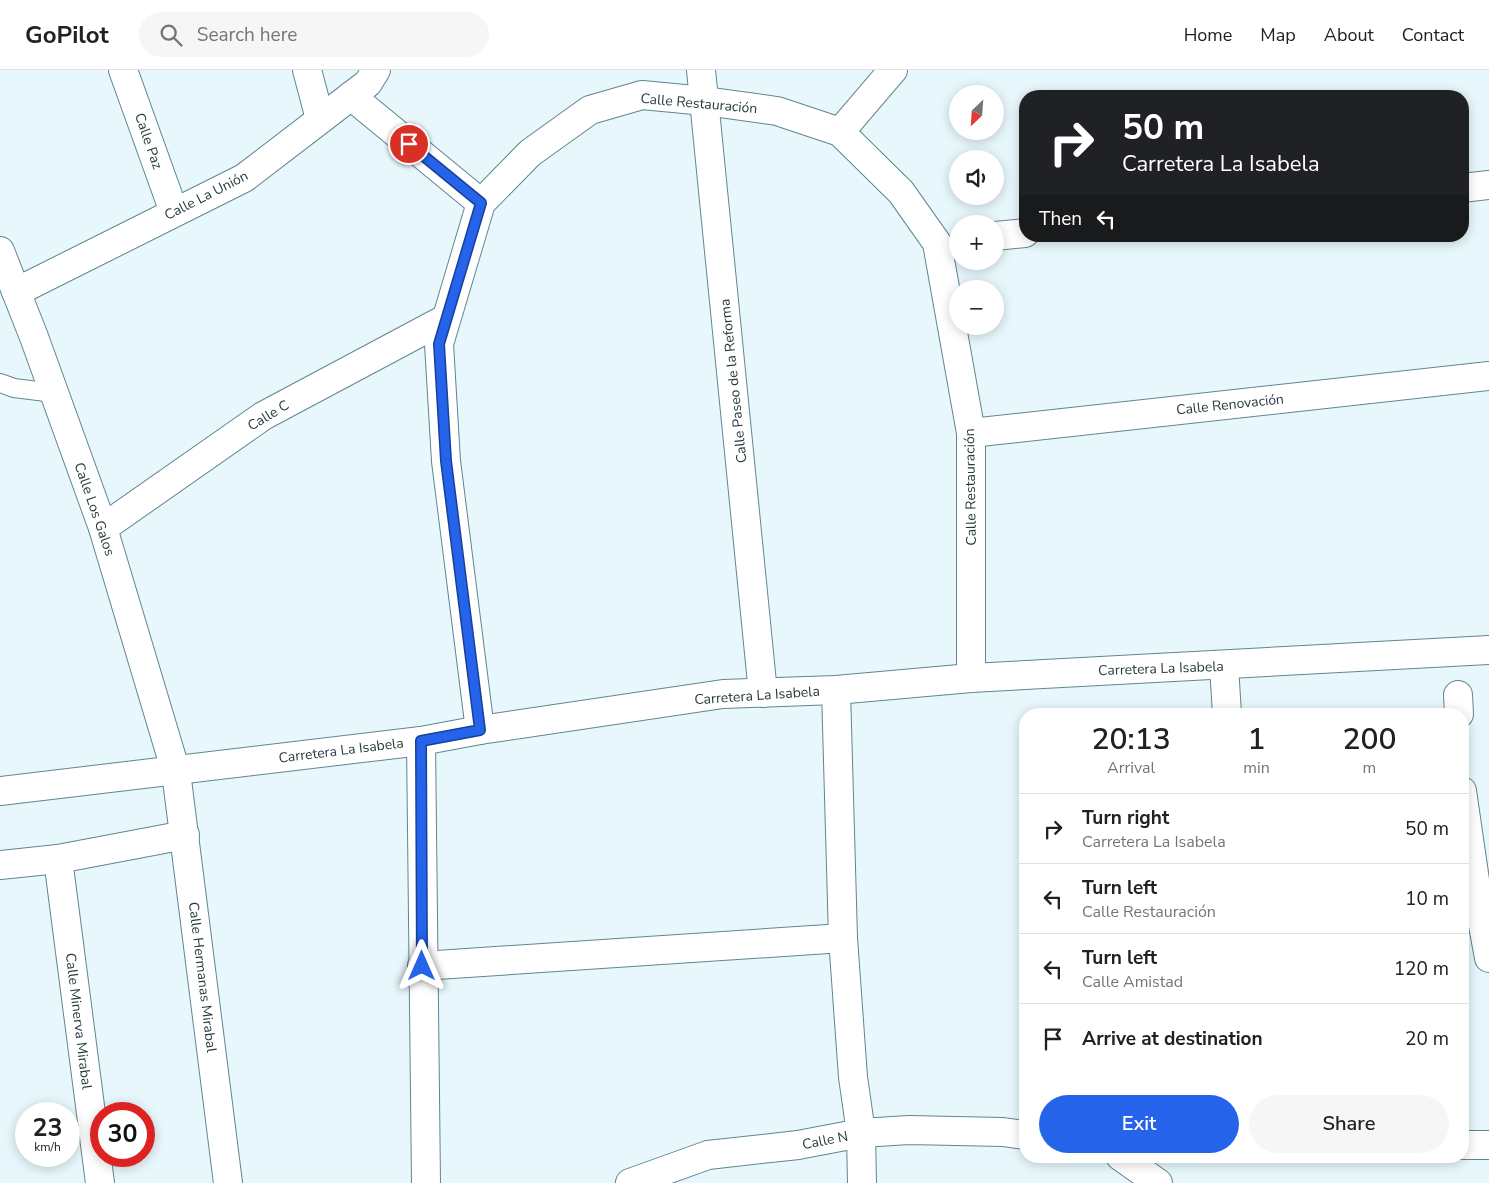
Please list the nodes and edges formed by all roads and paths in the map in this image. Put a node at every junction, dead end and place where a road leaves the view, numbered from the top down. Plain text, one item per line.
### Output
1 (123, 70) edge
2 (307, 70) edge
3 (376, 70) edge
4 (700, 70) edge
5 (893, 70) edge
6 (350, 96) junction
7 (705, 101) junction
8 (320, 119) junction
9 (840, 132) junction
10 (1489, 185) edge
11 (1469, 187) edge
12 (481, 203) junction
13 (174, 212) junction
14 (1019, 234) edge
15 (1004, 235) edge
16 (947, 241) edge
17 (0, 251) edge
18 (16, 292) junction
19 (445, 319) junction
20 (1489, 376) edge
21 (0, 383) edge
22 (54, 393) junction
23 (971, 433) junction
24 (103, 528) junction
25 (1489, 650) edge
26 (1224, 666) junction
27 (971, 678) junction
28 (836, 690) junction
29 (764, 693) junction
30 (1227, 708) edge
31 (480, 730) junction
32 (421, 741) junction
33 (176, 772) junction
34 (0, 791) edge
35 (185, 835) junction
36 (1469, 838) edge
37 (58, 859) junction
38 (0, 865) edge
39 (843, 938) junction
40 (1489, 958) edge
41 (422, 966) junction
42 (862, 1133) junction
43 (1019, 1134) edge
44 (1469, 1145) edge
45 (1489, 1146) edge
46 (1130, 1163) edge
47 (100, 1183) edge
48 (228, 1183) edge
49 (426, 1183) edge
50 (630, 1183) edge
51 (862, 1183) edge
52 (1158, 1183) edge

1 - 13 street, Calle Paz
2 - 8 street
3 - 6 street, Calle La Unión
4 - 7 street, Calle Paseo de la Reforma
5 - 9 street
6 - 8 street, Calle La Unión
6 - 12 street
7 - 9 street, Calle Restauración
7 - 12 street, Calle Restauración
7 - 29 street, Calle Paseo de la Reforma
8 - 13 street, Calle La Unión
9 - 16 street, Calle Restauración
10 - 11 street
12 - 19 street, Calle Restauración
13 - 18 street, Calle La Unión
14 - 15 street
16 - 23 street, Calle Restauración
17 - 18 street, Calle Los Galos
18 - 22 street, Calle Los Galos
19 - 24 street, Calle C
19 - 31 street, Calle Restauración
20 - 23 street, Calle Renovación
21 - 22 lane
22 - 24 street, Calle Los Galos
23 - 27 street, Calle Restauración
24 - 33 street, Calle Los Galos
25 - 26 street, Carretera La Isabela
26 - 27 street, Carretera La Isabela
26 - 30 street
27 - 28 street, Carretera La Isabela
28 - 29 street, Carretera La Isabela
28 - 39 street
29 - 31 street, Carretera La Isabela
31 - 32 street, Carretera La Isabela
32 - 33 street, Carretera La Isabela
32 - 41 street
33 - 34 street, Carretera La Isabela
33 - 35 street, Calle Hermanas Mirabal
35 - 37 street
35 - 48 street, Calle Hermanas Mirabal
36 - 40 street
37 - 38 street
37 - 47 street, Calle Minerva Mirabal
39 - 41 street
39 - 42 street
41 - 49 street
42 - 43 street, Calle N
42 - 50 street, Calle N
42 - 51 street
44 - 45 street
46 - 52 street

